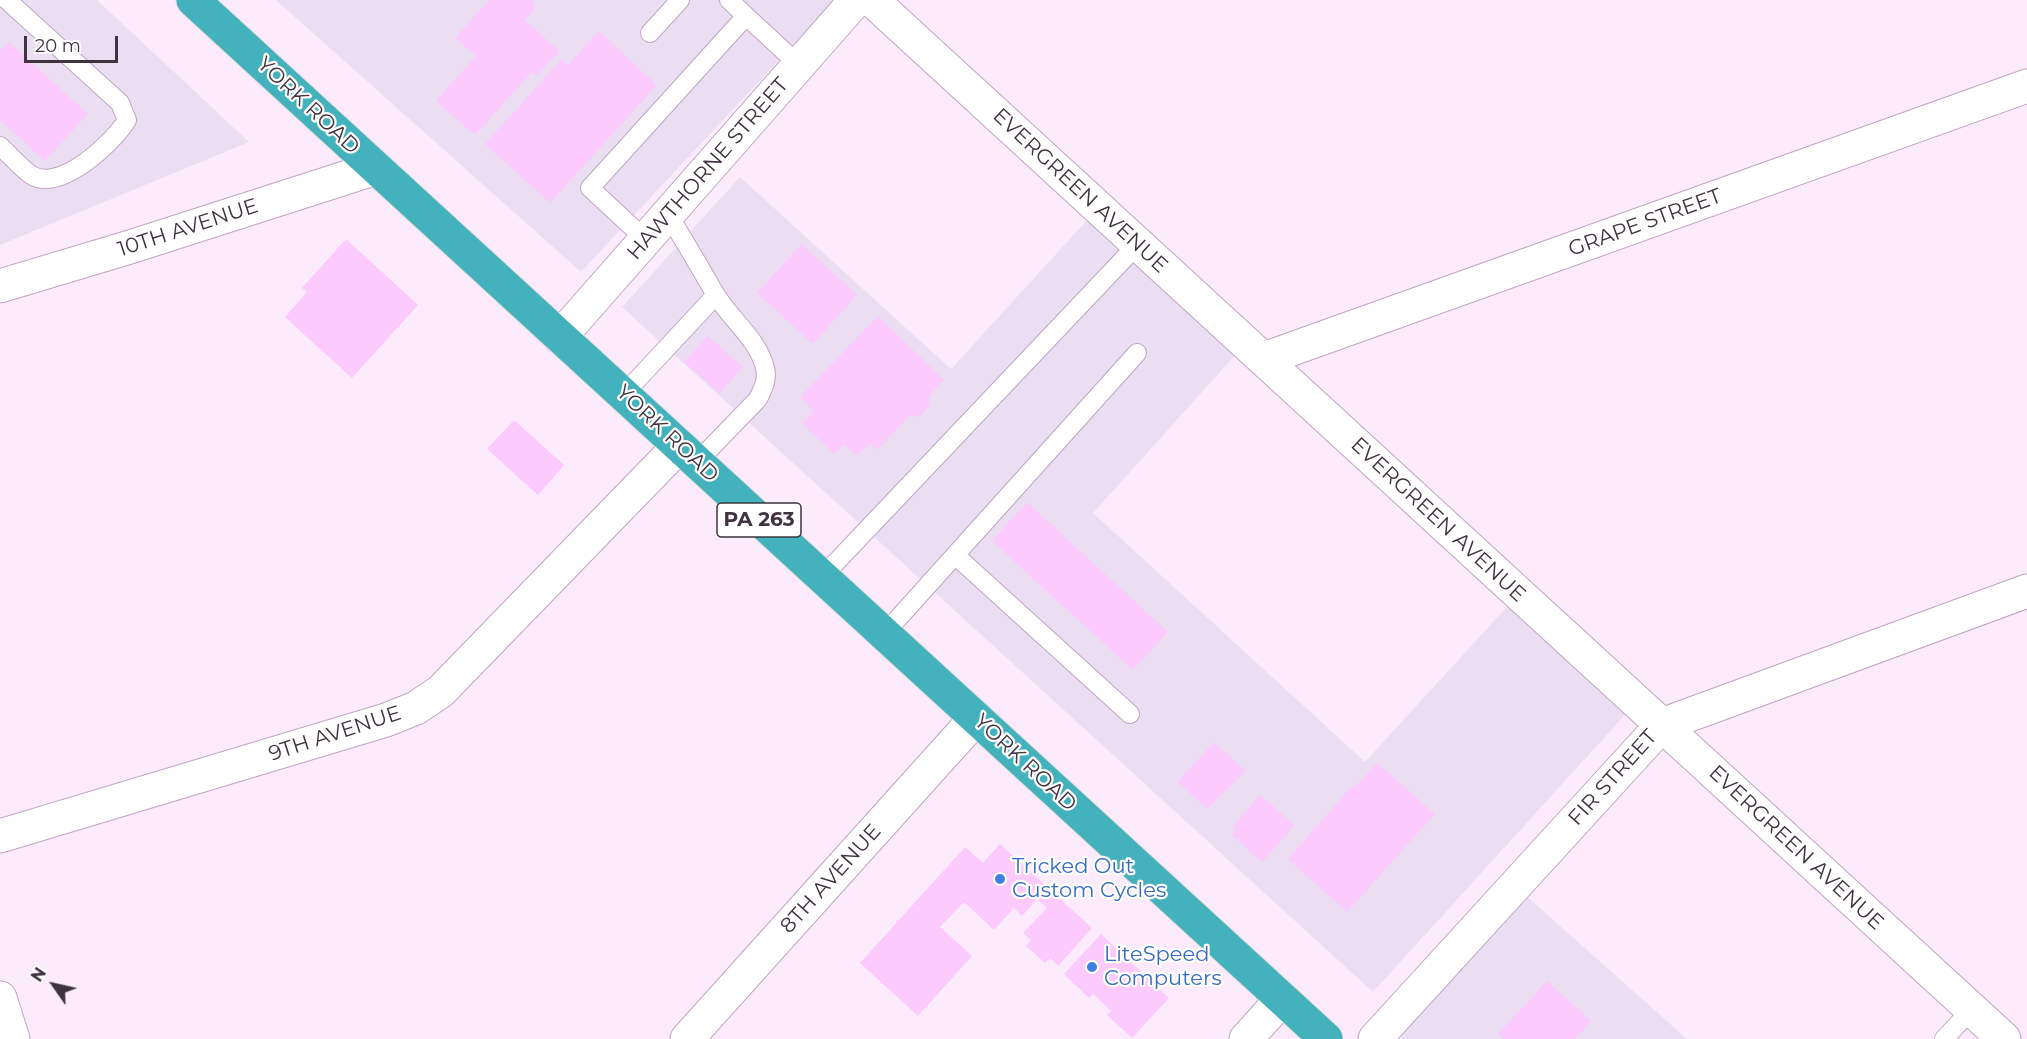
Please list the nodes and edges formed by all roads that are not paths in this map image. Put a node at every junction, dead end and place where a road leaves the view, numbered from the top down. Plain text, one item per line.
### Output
1 (7, 0) edge
2 (193, 0) edge
3 (680, 0) edge
4 (729, 0) edge
5 (856, 0) edge
6 (872, 0) edge
7 (746, 16) junction
8 (650, 33) dead end
9 (799, 65) junction
10 (2027, 86) edge
11 (0, 146) edge
12 (376, 168) junction
13 (668, 215) junction
14 (646, 240) junction
15 (1138, 244) junction
16 (0, 285) edge
17 (716, 295) junction
18 (560, 337) junction
19 (1137, 353) dead end
20 (1264, 359) junction
21 (623, 395) junction
22 (688, 454) junction
23 (955, 555) junction
24 (822, 577) junction
25 (2027, 591) edge
26 (884, 634) junction
27 (1130, 714) dead end
28 (976, 718) junction
29 (1662, 725) junction
30 (0, 836) edge
31 (0, 998) edge
32 (1282, 999) junction
33 (1972, 1009) junction
34 (13, 1039) edge
35 (687, 1039) edge
36 (1246, 1039) edge
37 (1326, 1039) edge
38 (1375, 1039) edge
39 (1944, 1039) edge
40 (2004, 1039) edge

1 - 11 lane
2 - 12 highway, YORK ROAD / PA 263
3 - 8 lane
4 - 7 lane
5 - 9 street, HAWTHORNE STREET
6 - 15 street, EVERGREEN AVENUE
7 - 9 lane
7 - 14 lane
9 - 13 street, HAWTHORNE STREET
10 - 20 street, GRAPE STREET
12 - 16 street, 10TH AVENUE
12 - 18 highway, YORK ROAD / PA 263
13 - 14 street, HAWTHORNE STREET
13 - 17 lane
14 - 18 street, HAWTHORNE STREET
15 - 20 street, EVERGREEN AVENUE
15 - 24 lane
17 - 21 lane
17 - 22 lane
18 - 21 highway, YORK ROAD / PA 263
19 - 23 lane
20 - 29 street, EVERGREEN AVENUE
21 - 22 highway, YORK ROAD / PA 263
22 - 24 highway, YORK ROAD / PA 263
22 - 30 street, 9TH AVENUE
23 - 26 lane
23 - 27 lane
24 - 26 highway, YORK ROAD / PA 263
25 - 29 street, FIR STREET
26 - 28 highway, YORK ROAD / PA 263
28 - 32 highway, YORK ROAD / PA 263
28 - 35 street, 8TH AVENUE
29 - 33 street, EVERGREEN AVENUE
29 - 38 street, FIR STREET
31 - 34 street
32 - 36 street
32 - 37 highway, YORK ROAD / PA 263
33 - 39 lane
33 - 40 street, EVERGREEN AVENUE

